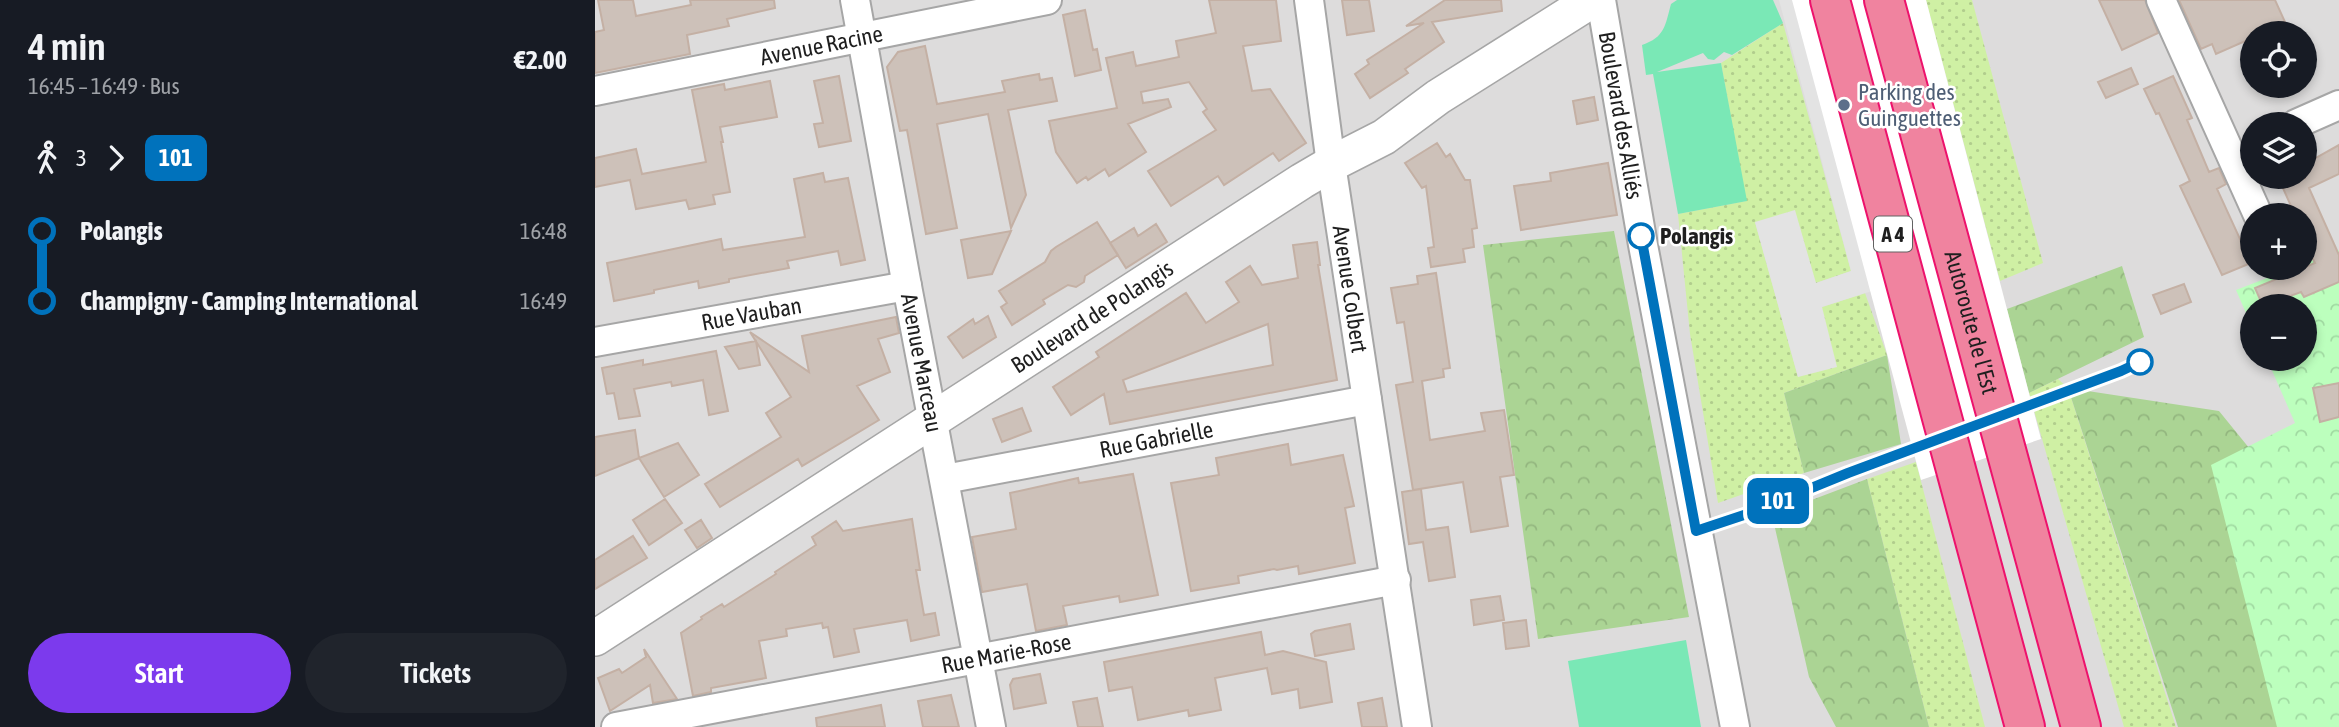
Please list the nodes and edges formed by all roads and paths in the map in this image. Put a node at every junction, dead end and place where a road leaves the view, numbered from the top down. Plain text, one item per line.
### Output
1 (855, 0) edge
2 (1047, 0) edge
3 (1308, 0) edge
4 (1593, 0) edge
5 (1601, 0) edge
6 (1830, 0) edge
7 (1884, 0) edge
8 (2161, 0) edge
9 (862, 37) junction
10 (595, 91) edge
11 (2339, 105) edge
12 (2317, 115) edge
13 (2240, 147) edge
14 (1331, 164) junction
15 (907, 286) junction
16 (595, 342) edge
17 (1367, 400) junction
18 (933, 419) junction
19 (945, 479) junction
20 (1396, 580) junction
21 (595, 638) edge
22 (978, 659) junction
23 (616, 727) edge
24 (991, 727) edge
25 (1417, 727) edge
26 (1735, 727) edge
27 (2025, 727) edge
28 (2081, 727) edge

1 - 9 street, Avenue Marceau
2 - 9 street, Avenue Racine
3 - 14 street, Avenue Colbert
4 - 14 street, Boulevard de Polangis
5 - 26 street, Boulevard des Alliés
6 - 27 highway, A 4
7 - 28 highway, Autoroute de l’Est / A 4
8 - 13 street
9 - 10 street, Avenue Racine
9 - 15 street, Avenue Marceau
11 - 12 street
14 - 17 street, Avenue Colbert
14 - 18 street, Boulevard de Polangis
15 - 16 street, Rue Vauban
15 - 18 street, Avenue Marceau
17 - 19 street, Rue Gabrielle
17 - 20 street, Avenue Colbert
18 - 19 street, Avenue Marceau
18 - 21 street, Boulevard de Polangis
19 - 22 street, Avenue Marceau
20 - 22 street, Rue Marie-Rose
20 - 25 street, Avenue Colbert
22 - 23 street, Rue Marie-Rose
22 - 24 street, Avenue Marceau

